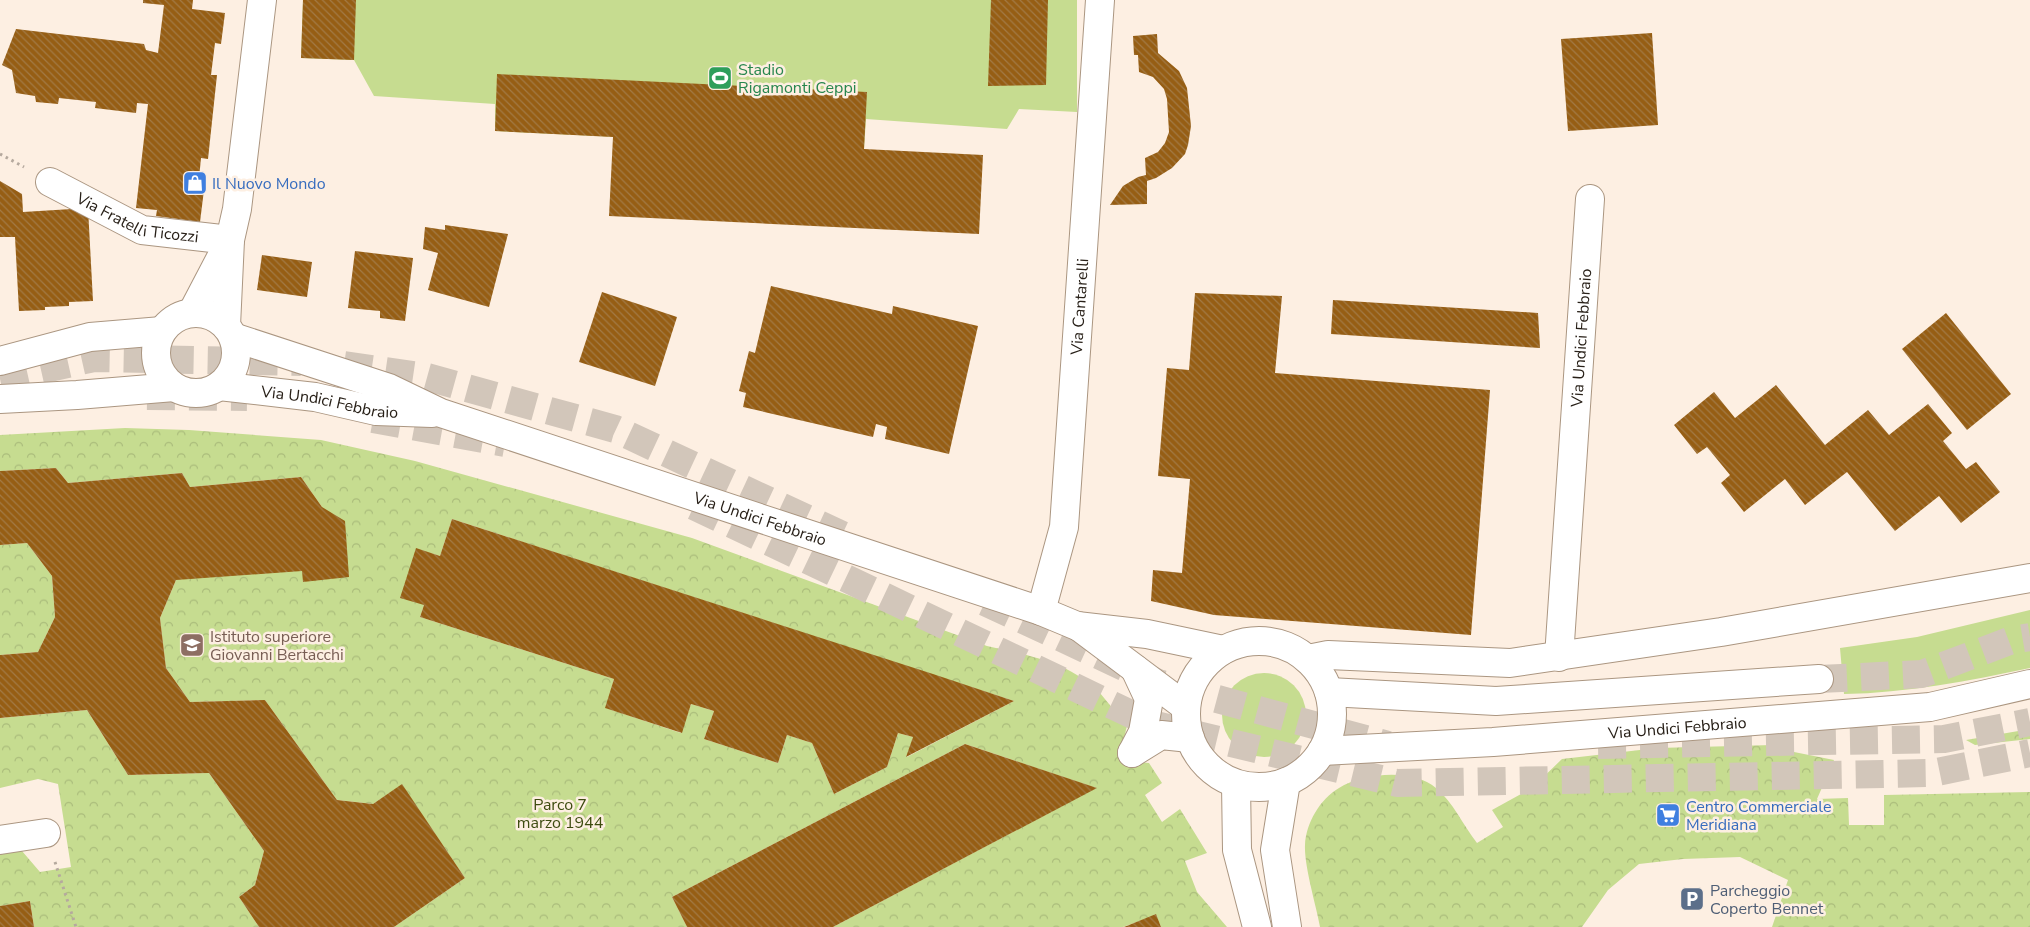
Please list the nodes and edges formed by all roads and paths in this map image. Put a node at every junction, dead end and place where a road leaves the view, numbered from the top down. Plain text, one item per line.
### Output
1 (262, 0) edge
2 (1100, 0) edge
3 (50, 182) dead end
4 (1590, 199) dead end
5 (230, 240) junction
6 (192, 313) junction
7 (162, 331) junction
8 (229, 331) junction
9 (0, 361) edge
10 (219, 386) junction
11 (174, 387) junction
12 (0, 399) edge
13 (441, 413) junction
14 (2030, 578) edge
15 (1040, 611) junction
16 (1077, 626) junction
17 (1222, 650) junction
18 (1559, 657) junction
19 (1308, 659) junction
20 (1135, 669) junction
21 (1819, 679) tunnel mouth
22 (2030, 684) edge
23 (1329, 692) junction
24 (1186, 707) junction
25 (1190, 738) junction
26 (1322, 751) junction
27 (1286, 782) junction
28 (1236, 784) junction
29 (46, 833) joint
30 (0, 840) edge
31 (76, 927) edge
32 (1257, 927) edge
33 (1287, 927) edge

1 - 5 main road
2 - 15 main road, Via Cantarelli
3 - 5 main road, Via Fratelli Ticozzi
4 - 18 main road, Via Undici Febbraio
5 - 6 main road
5 - 8 main road
6 - 7 main road
6 - 8 main road, Via Undici Febbraio
7 - 9 main road
7 - 11 main road
8 - 10 main road
8 - 13 main road, Via Undici Febbraio
10 - 11 main road, Via Undici Febbraio
10 - 13 main road, Via Undici Febbraio
11 - 12 main road, Via Undici Febbraio
13 - 15 main road, Via Undici Febbraio
14 - 18 main road
15 - 16 main road, Via Undici Febbraio
16 - 17 main road, Via Undici Febbraio
16 - 20 main road, Via Undici Febbraio
17 - 19 main road
17 - 24 main road
18 - 19 main road
19 - 23 main road
20 - 24 main road, Via Undici Febbraio
20 - 25 main road
21 - 23 main road
22 - 26 main road, Via Undici Febbraio
23 - 26 main road
24 - 25 main road
25 - 28 main road
26 - 27 main road
27 - 28 main road
27 - 33 main road
28 - 32 main road
29 - 30 main road
29 - 31 path

